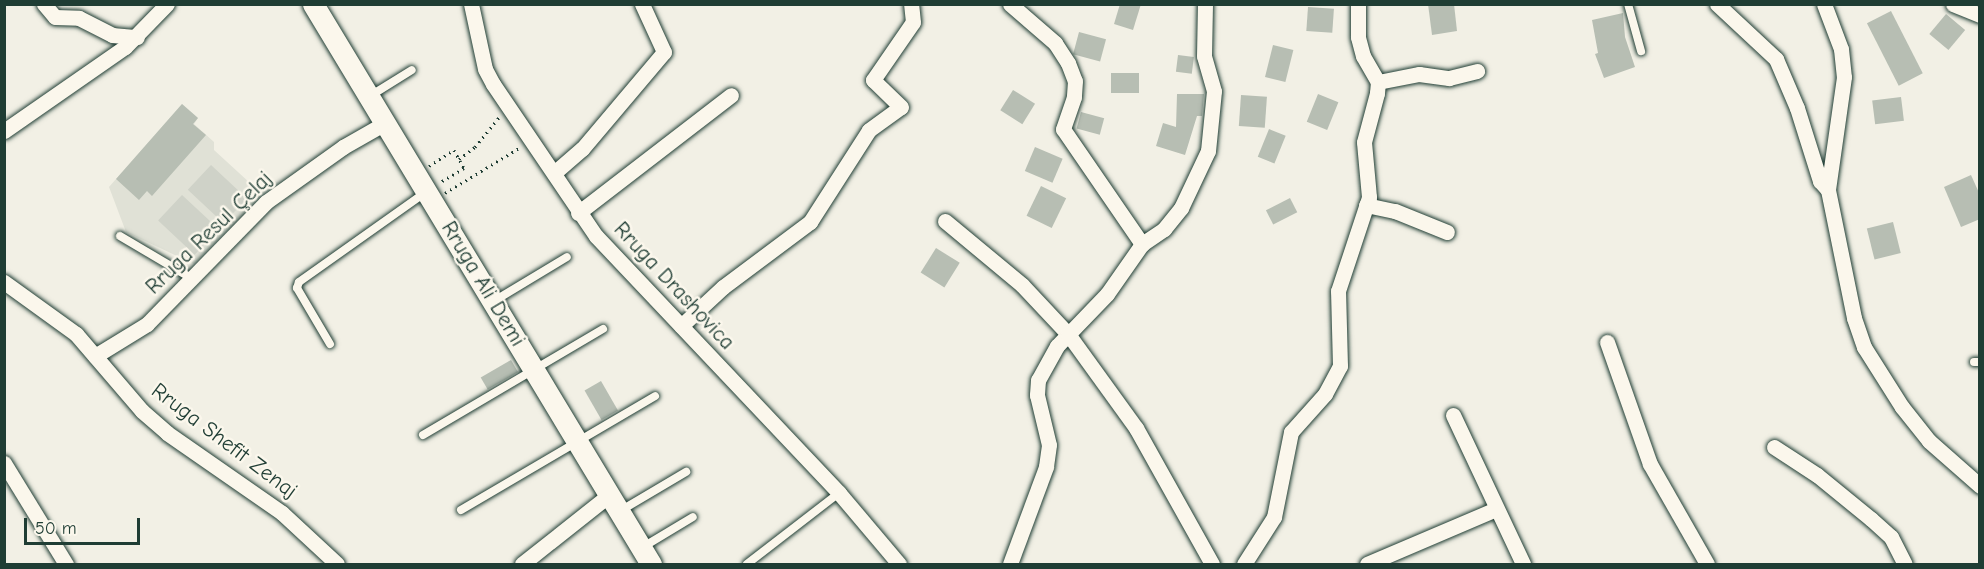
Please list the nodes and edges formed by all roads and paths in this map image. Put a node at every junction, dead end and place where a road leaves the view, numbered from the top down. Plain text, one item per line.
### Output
1 (44, 4) edge
2 (167, 4) edge
3 (313, 4) edge
4 (471, 4) edge
5 (642, 4) edge
6 (911, 4) edge
7 (1010, 4) edge
8 (1358, 4) edge
9 (1628, 4) edge
10 (1717, 4) edge
11 (1824, 4) edge
12 (1953, 4) edge
13 (1204, 6) edge
14 (1980, 15) edge
15 (137, 37) junction
16 (1641, 51) dead end
17 (412, 70) dead end
18 (1478, 71) dead end
19 (1378, 82) junction
20 (731, 95) dead end
21 (369, 97) junction
22 (507, 106) junction
23 (385, 123) junction
24 (4, 131) edge
25 (533, 140) junction
26 (459, 159) junction
27 (428, 167) dead end
28 (554, 173) junction
29 (436, 190) junction
30 (1828, 190) junction
31 (1366, 205) junction
32 (578, 213) junction
33 (945, 221) dead end
34 (1447, 232) dead end
35 (120, 236) dead end
36 (1142, 244) junction
37 (567, 257) dead end
38 (191, 278) junction
39 (4, 282) edge
40 (494, 301) junction
41 (681, 326) junction
42 (603, 329) dead end
43 (1068, 334) junction
44 (1606, 342) dead end
45 (330, 344) dead end
46 (95, 356) junction
47 (535, 370) junction
48 (655, 396) dead end
49 (1453, 415) dead end
50 (423, 435) dead end
51 (577, 442) junction
52 (1774, 447) dead end
53 (4, 463) edge
54 (686, 472) dead end
55 (1980, 486) edge
56 (839, 494) junction
57 (614, 504) junction
58 (1496, 508) junction
59 (461, 510) dead end
60 (693, 517) dead end
61 (646, 556) edge
62 (66, 564) edge
63 (337, 564) edge
64 (522, 564) edge
65 (747, 564) edge
66 (899, 564) edge
67 (1010, 564) edge
68 (1212, 564) edge
69 (1244, 564) edge
70 (1367, 564) edge
71 (1522, 564) edge
72 (1707, 564) edge
73 (1905, 564) edge

1 - 15 street
2 - 15 street
3 - 21 main road, Rruga Ali Demi
4 - 22 street, Rruga Drashovica
5 - 28 street
6 - 41 street
7 - 36 street
8 - 19 street
9 - 16 lane
10 - 30 street
11 - 30 street
12 - 14 street
13 - 36 street
15 - 24 street
17 - 21 lane
18 - 19 street
19 - 31 street
20 - 32 street
21 - 23 main road, Rruga Ali Demi
22 - 25 street, Rruga Drashovica
22 - 26 path
23 - 29 main road, Rruga Ali Demi
23 - 38 street, Rruga Resul Çelaj
25 - 28 street, Rruga Drashovica
25 - 29 path
26 - 27 path
26 - 29 path
28 - 32 street, Rruga Drashovica
29 - 40 main road, Rruga Ali Demi
29 - 45 lane
30 - 55 street
31 - 34 street
31 - 69 street
32 - 41 street, Rruga Drashovica
33 - 43 street
35 - 38 lane
36 - 43 street
37 - 40 lane
38 - 46 street, Rruga Resul Çelaj
39 - 46 street, Rruga Shefit Zenaj
40 - 47 main road, Rruga Ali Demi
41 - 56 street, Rruga Drashovica
42 - 47 lane
43 - 67 street
43 - 68 street
44 - 72 street
46 - 63 street, Rruga Shefit Zenaj
47 - 50 lane
47 - 51 main road, Rruga Ali Demi
48 - 51 lane
49 - 58 street
51 - 57 main road, Rruga Ali Demi
51 - 59 lane
52 - 73 street
53 - 62 street
54 - 57 lane
56 - 65 lane
56 - 66 street, Rruga Drashovica
57 - 61 main road, Rruga Ali Demi
57 - 64 street
58 - 70 street
58 - 71 street
60 - 61 lane

